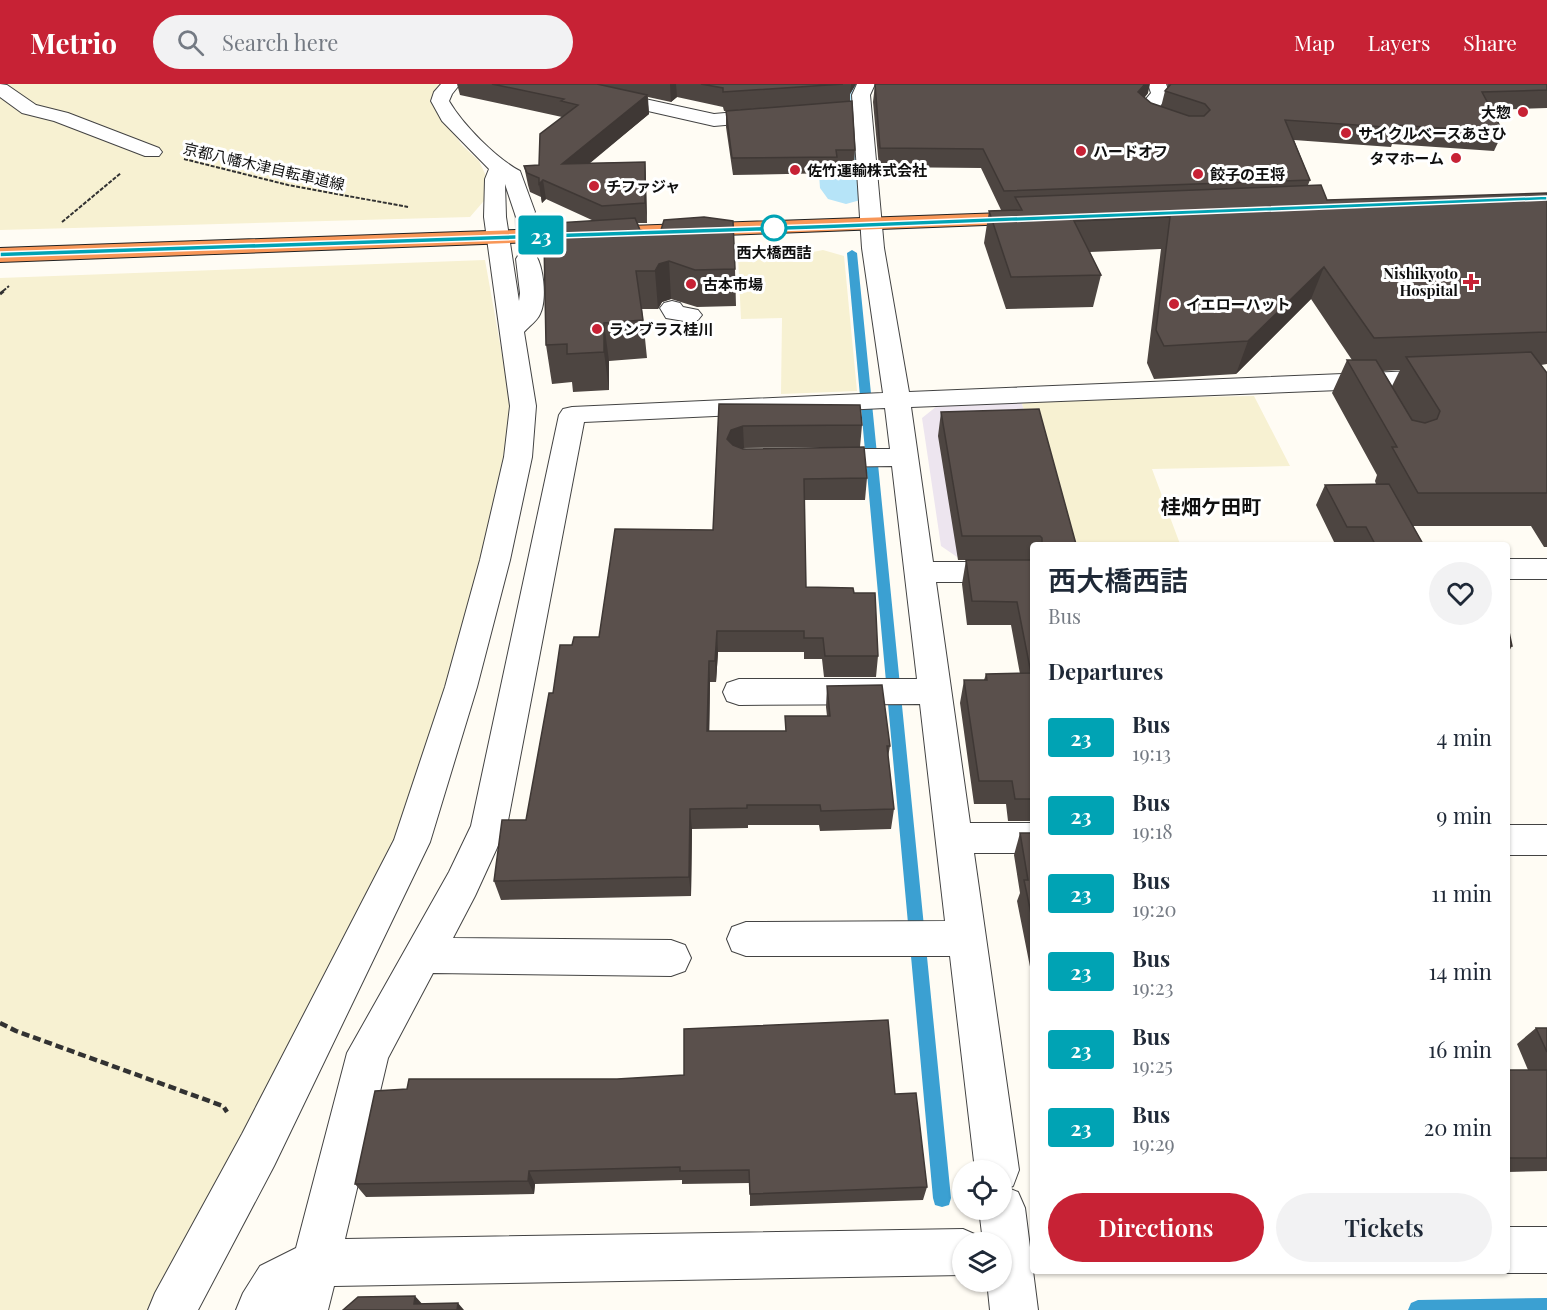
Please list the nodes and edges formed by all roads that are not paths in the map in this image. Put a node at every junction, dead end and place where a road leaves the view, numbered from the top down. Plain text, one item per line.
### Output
1 (451, 84) edge
2 (551, 84) edge
3 (1157, 84) edge
4 (0, 89) edge
5 (655, 90) dead end
6 (884, 94) edge
7 (859, 99) edge
8 (640, 103) junction
9 (794, 114) edge
10 (1192, 129) edge
11 (152, 152) road end
12 (500, 168) junction
13 (524, 212) tunnel mouth
14 (1049, 217) edge
15 (871, 224) junction
16 (648, 232) junction
17 (497, 237) junction
18 (0, 255) edge
19 (652, 255) edge
20 (526, 259) tunnel mouth
21 (511, 331) junction
22 (1462, 377) edge
23 (1370, 381) junction
24 (897, 400) junction
25 (1386, 409) edge
26 (904, 457) junction
27 (801, 458) edge
28 (1510, 569) edge
29 (1547, 569) edge
30 (920, 572) junction
31 (1030, 572) edge
32 (935, 691) junction
33 (739, 692) dead end
34 (954, 838) junction
35 (1030, 838) edge
36 (1510, 840) edge
37 (1547, 840) edge
38 (967, 938) junction
39 (746, 939) dead end
40 (422, 955) junction
41 (671, 958) dead end
42 (996, 1160) edge
43 (1510, 1250) edge
44 (1547, 1250) edge
45 (952, 1252) edge
46 (316, 1263) junction
47 (1012, 1264) edge
48 (172, 1310) edge
49 (260, 1310) edge
50 (304, 1310) edge
51 (1014, 1310) edge

1 - 12 street
2 - 8 street
3 - 10 street
4 - 11 street
5 - 8 street
6 - 7 street
7 - 15 street
8 - 9 street
12 - 13 street
12 - 17 street
14 - 15 highway
15 - 16 highway
15 - 24 street
16 - 17 highway
16 - 19 street
17 - 18 highway
17 - 21 street
20 - 21 street
21 - 48 street
22 - 23 street
23 - 24 street
23 - 25 street
24 - 26 street
24 - 40 street
26 - 27 street
26 - 30 street
28 - 29 street
30 - 31 street
30 - 32 street
32 - 33 street
32 - 34 street
34 - 35 street
34 - 38 street
36 - 37 street
38 - 39 street
38 - 42 street
40 - 41 street
40 - 46 street
43 - 44 street
45 - 46 street
46 - 49 street
46 - 50 street
47 - 51 street

